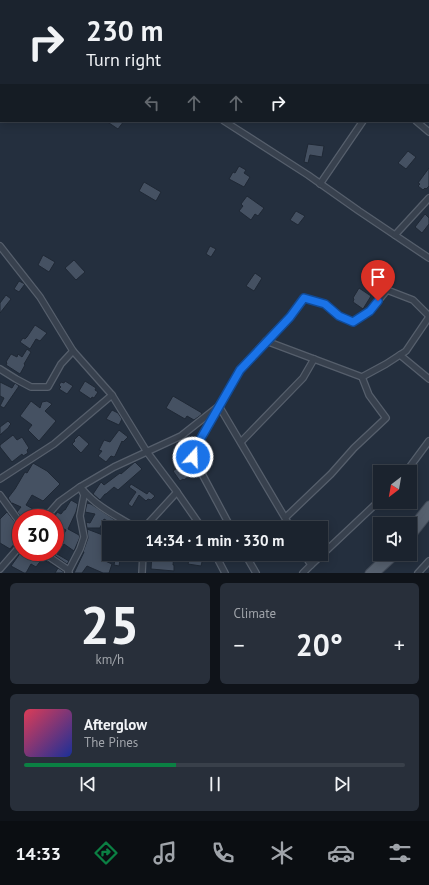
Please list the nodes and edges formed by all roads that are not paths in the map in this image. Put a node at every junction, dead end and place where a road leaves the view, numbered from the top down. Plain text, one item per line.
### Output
1 (226, 122) edge
2 (362, 122) edge
3 (417, 122) edge
4 (429, 132) edge
5 (320, 184) junction
6 (429, 198) edge
7 (395, 235) junction
8 (0, 246) edge
9 (429, 258) edge
10 (429, 316) edge
11 (266, 341) junction
12 (73, 351) junction
13 (400, 355) junction
14 (314, 360) junction
15 (0, 369) edge
16 (362, 377) junction
17 (429, 379) edge
18 (112, 395) junction
19 (219, 406) junction
20 (429, 441) edge
21 (241, 442) junction
22 (147, 452) junction
23 (411, 465) edge
24 (0, 479) edge
25 (80, 487) junction
26 (177, 492) junction
27 (0, 495) edge
28 (429, 505) edge
29 (373, 507) edge
30 (53, 509) edge
31 (12, 512) edge
32 (429, 514) edge
33 (286, 517) junction
34 (417, 520) edge
35 (124, 521) edge
36 (150, 521) edge
37 (197, 521) edge
38 (227, 521) edge
39 (288, 521) edge
40 (417, 529) edge
41 (12, 555) edge
42 (56, 561) edge
43 (143, 561) edge
44 (218, 561) edge
45 (249, 561) edge
46 (308, 561) edge
47 (382, 561) edge
48 (389, 561) edge
49 (429, 561) edge
50 (311, 565) junction
51 (0, 569) edge
52 (69, 572) edge
53 (224, 572) edge
54 (142, 573) edge
55 (256, 573) edge
56 (303, 573) edge
57 (369, 573) edge
58 (376, 573) edge
59 (418, 573) edge

1 - 5 street
2 - 5 street
3 - 4 street
5 - 7 street
6 - 7 street
7 - 9 street
8 - 12 street
10 - 11 street
10 - 13 street
11 - 14 street
11 - 19 street
12 - 15 street
12 - 18 street
13 - 16 street
13 - 17 street
14 - 16 street
14 - 21 street
16 - 33 street
18 - 22 street
18 - 24 street
19 - 21 street
19 - 22 street
19 - 38 street
20 - 23 street
21 - 33 street
22 - 25 street
22 - 26 street
25 - 30 street
25 - 35 street
25 - 52 street
26 - 36 street
26 - 37 street
27 - 31 street
28 - 34 main road
29 - 50 street
32 - 40 main road
33 - 39 street
41 - 51 street
42 - 52 street
43 - 54 street
44 - 53 street
45 - 55 street
46 - 50 street
47 - 57 main road
48 - 58 main road
49 - 59 street
50 - 56 street

